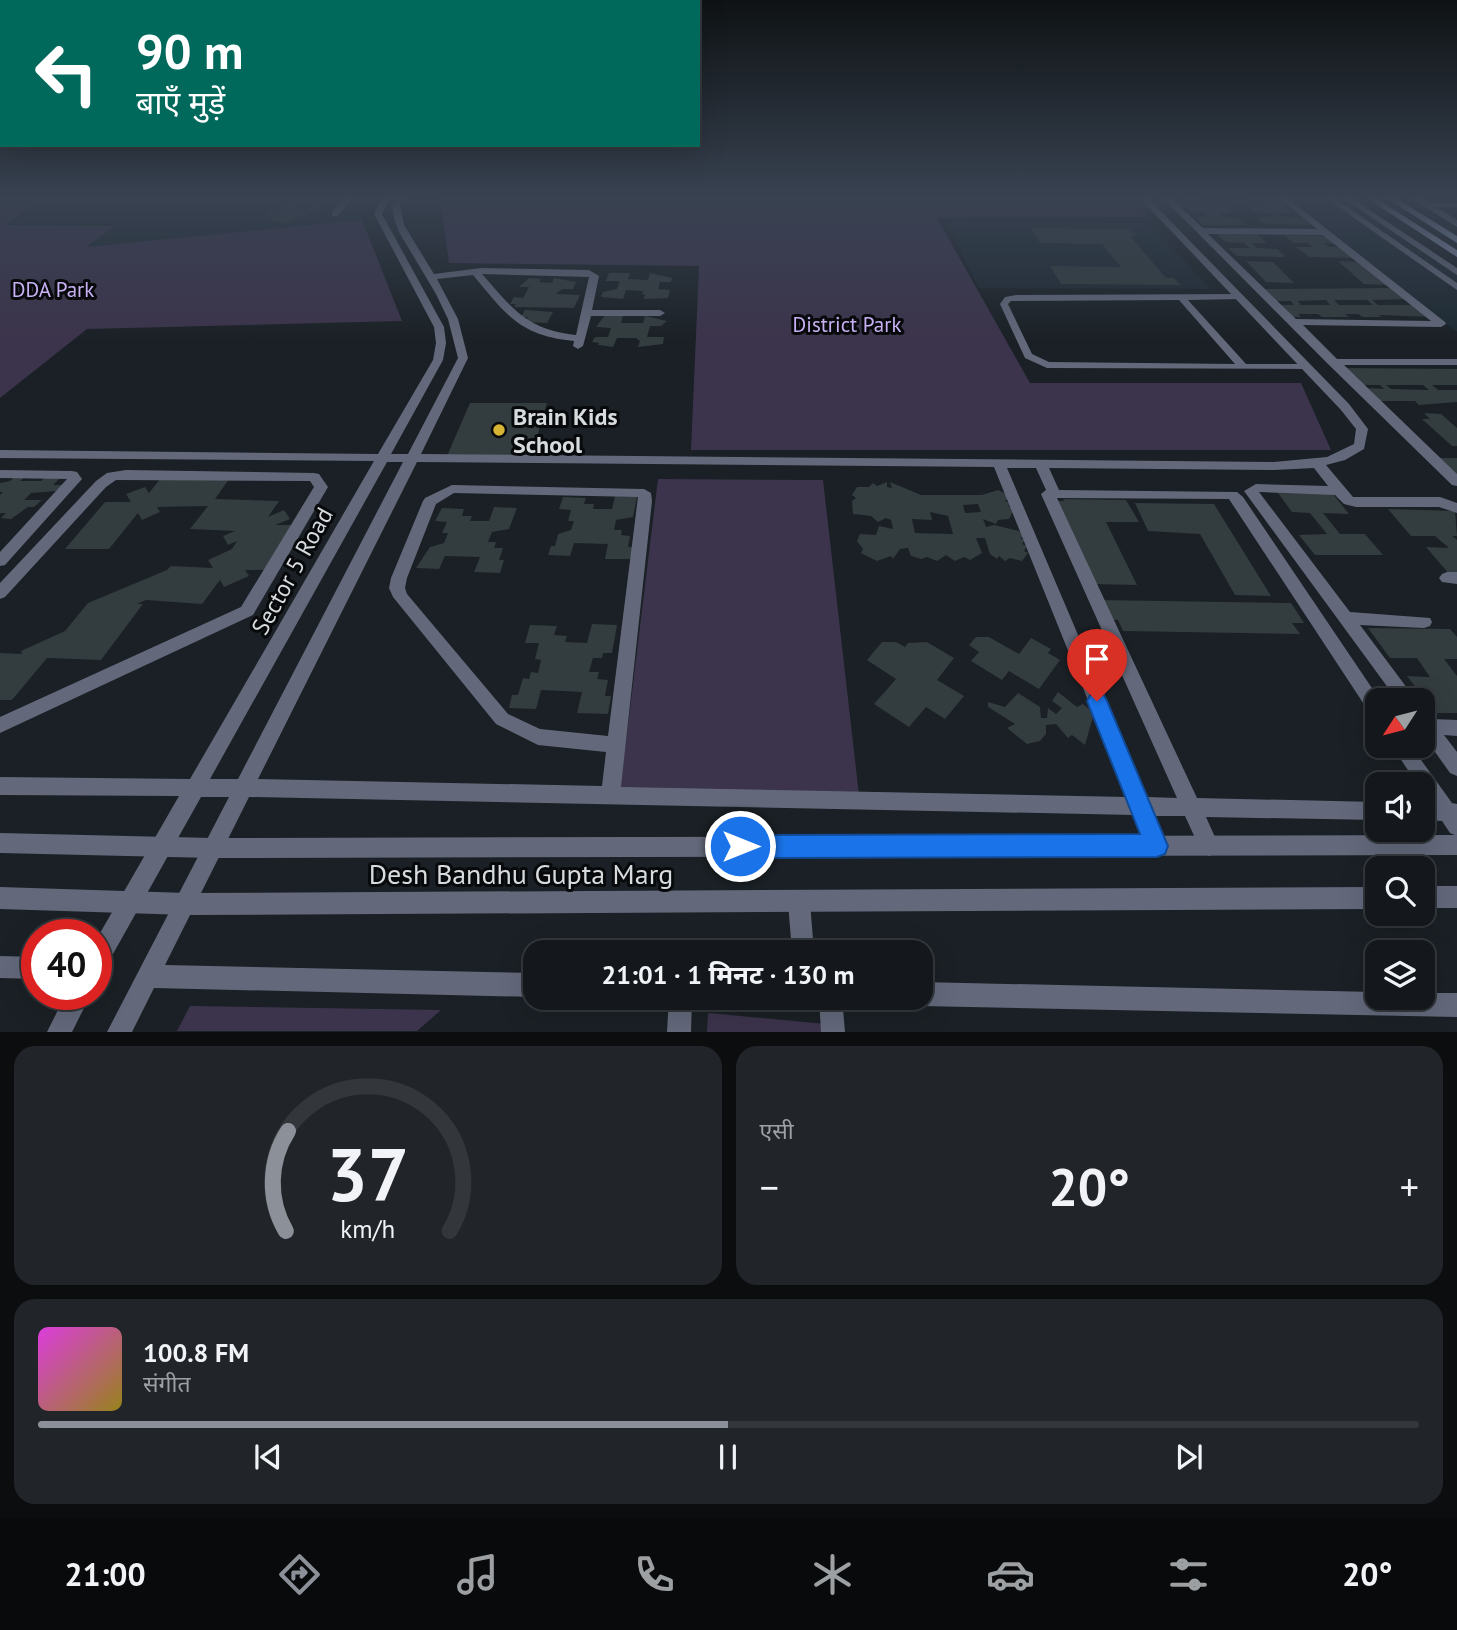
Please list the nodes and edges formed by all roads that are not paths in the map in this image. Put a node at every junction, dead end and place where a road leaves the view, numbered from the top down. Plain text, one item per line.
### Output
1 (393, 245) edge
2 (412, 245) edge
3 (1189, 245) edge
4 (1216, 245) edge
5 (1342, 245) edge
6 (1397, 245) edge
7 (1417, 245) edge
8 (1457, 272) edge
9 (477, 274) junction
10 (545, 276) dead end
11 (431, 277) junction
12 (1457, 287) edge
13 (1181, 297) junction
14 (1238, 297) junction
15 (585, 313) junction
16 (660, 313) dead end
17 (1292, 322) junction
18 (1332, 362) junction
19 (1457, 362) edge
20 (1242, 365) junction
21 (1306, 367) junction
22 (0, 454) edge
23 (380, 458) junction
24 (412, 460) junction
25 (999, 464) junction
26 (1041, 464) junction
27 (1318, 464) junction
28 (0, 474) edge
29 (1457, 482) edge
30 (1339, 491) junction
31 (1053, 492) junction
32 (1457, 508) edge
33 (0, 561) edge
34 (0, 593) edge
35 (1345, 618) junction
36 (1424, 622) dead end
37 (1398, 688) edge
38 (1365, 692) edge
39 (0, 725) edge
40 (1435, 725) edge
41 (1457, 727) edge
42 (1435, 738) edge
43 (614, 745) junction
44 (1410, 758) edge
45 (1457, 767) edge
46 (0, 786) edge
47 (245, 788) junction
48 (196, 789) junction
49 (610, 796) junction
50 (1141, 808) junction
51 (1190, 808) junction
52 (1365, 811) edge
53 (1435, 813) edge
54 (1454, 817) edge
55 (0, 843) edge
56 (162, 844) junction
57 (1457, 845) edge
58 (1157, 846) junction
59 (1209, 846) junction
60 (212, 848) junction
61 (1435, 897) edge
62 (1457, 897) edge
63 (0, 898) edge
64 (1365, 898) edge
65 (132, 900) junction
66 (799, 902) junction
67 (187, 904) junction
68 (112, 934) edge
69 (802, 940) edge
70 (0, 967) edge
71 (21, 968) edge
72 (149, 976) junction
73 (523, 985) edge
74 (933, 994) edge
75 (1457, 1005) edge
76 (70, 1010) edge
77 (680, 1010) edge
78 (832, 1010) edge
79 (59, 1031) edge
80 (119, 1031) edge
81 (679, 1031) edge
82 (833, 1031) edge

1 - 23 street, Sector 5 Road
2 - 11 street
3 - 14 street
4 - 17 street
5 - 17 street
6 - 12 street
7 - 8 street
9 - 10 street
9 - 11 street
9 - 15 street
9 - 15 street
11 - 24 street
13 - 14 lane
13 - 20 lane
13 - 20 lane
14 - 21 street
15 - 16 street
17 - 18 street
18 - 19 street
18 - 29 street
20 - 21 lane
21 - 27 street
22 - 23 street
23 - 24 street
23 - 48 street, Sector 5 Road
24 - 25 street
24 - 47 street
25 - 26 street
25 - 50 street
26 - 27 street
26 - 31 street
27 - 30 street
28 - 33 street
30 - 32 street
30 - 35 street
31 - 38 street
31 - 51 street
34 - 39 street
35 - 36 street
35 - 37 street
40 - 41 street
42 - 45 street
43 - 43 street
43 - 49 street
44 - 54 street
46 - 48 street
47 - 48 street
47 - 49 street
47 - 60 street
48 - 56 street, Sector 5 Road
49 - 50 street
50 - 51 street
50 - 58 street
51 - 52 street
51 - 59 street
53 - 54 street
55 - 56 street
56 - 60 street, Desh Bandhu Gupta Marg
56 - 65 street, Sector 5 Road
57 - 59 street, Desh Bandhu Gupta Marg
58 - 59 street, Desh Bandhu Gupta Marg
58 - 60 street, Desh Bandhu Gupta Marg
60 - 67 street
61 - 62 street
63 - 65 street, Desh Bandhu Gupta Marg
64 - 66 street, Desh Bandhu Gupta Marg
65 - 67 street, Desh Bandhu Gupta Marg
65 - 68 street, Sector 5 Road
66 - 67 street, Desh Bandhu Gupta Marg
66 - 69 street
67 - 72 street
70 - 71 street
72 - 73 street
72 - 80 street
74 - 75 street
76 - 79 street
77 - 81 street
78 - 82 street

